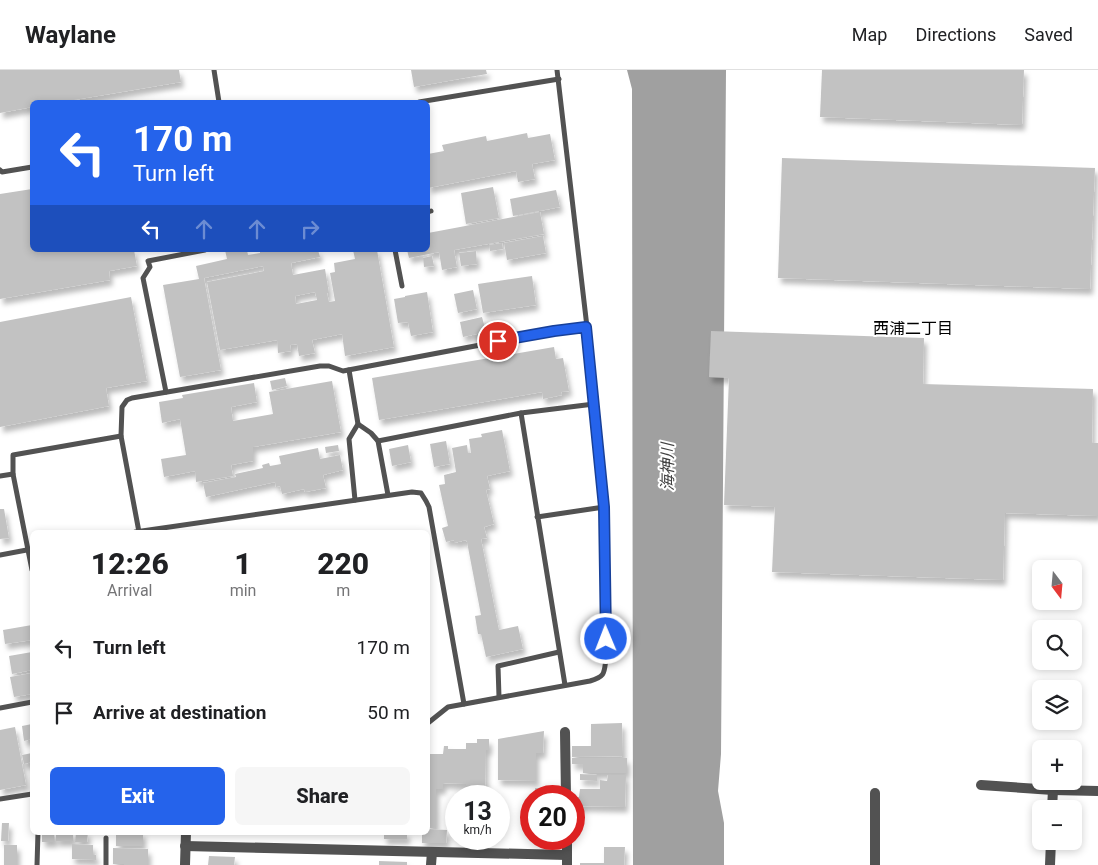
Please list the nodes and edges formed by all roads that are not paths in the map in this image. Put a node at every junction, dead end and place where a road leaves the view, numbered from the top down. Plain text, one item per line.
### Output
1 (214, 70) edge
2 (557, 70) edge
3 (559, 79) junction
4 (219, 100) edge
5 (430, 100) edge
6 (30, 167) edge
7 (0, 170) edge
8 (195, 252) edge
9 (395, 252) edge
10 (402, 286) dead end
11 (586, 327) junction
12 (349, 370) junction
13 (166, 392) junction
14 (594, 404) junction
15 (521, 413) junction
16 (358, 424) junction
17 (121, 436) junction
18 (378, 441) junction
19 (13, 474) junction
20 (0, 476) edge
21 (388, 495) junction
22 (355, 500) junction
23 (604, 507) junction
24 (538, 518) junction
25 (139, 530) edge
26 (152, 530) edge
27 (30, 546) edge
28 (30, 550) edge
29 (0, 555) edge
30 (559, 652) junction
31 (565, 685) junction
32 (499, 698) junction
33 (30, 702) edge
34 (464, 704) junction
35 (0, 708) edge
36 (430, 721) edge
37 (565, 732) dead end
38 (566, 785) edge
39 (981, 785) dead end
40 (1032, 789) edge
41 (1053, 790) joint
42 (1098, 791) edge
43 (876, 793) dead end
44 (30, 794) edge
45 (0, 799) edge
46 (1052, 800) edge
47 (38, 835) edge
48 (186, 835) edge
49 (106, 838) dead end
50 (186, 846) junction
51 (1051, 850) edge
52 (432, 852) junction
53 (567, 860) edge
54 (36, 865) edge
55 (106, 865) edge
56 (185, 865) edge
57 (432, 865) edge
58 (875, 865) edge
59 (1050, 865) edge

1 - 4 lane
2 - 3 lane
3 - 5 lane
3 - 11 lane
6 - 7 lane
8 - 13 lane
9 - 10 lane
11 - 12 lane
11 - 14 lane
12 - 13 lane
12 - 16 lane
13 - 17 lane
14 - 15 lane
14 - 23 lane
15 - 18 lane
15 - 24 lane
16 - 18 lane
16 - 22 lane
17 - 19 lane
17 - 25 lane
18 - 21 lane
19 - 20 lane
19 - 27 lane
21 - 22 lane
21 - 34 lane
22 - 26 lane
23 - 24 lane
23 - 31 lane
24 - 30 lane
28 - 29 lane
30 - 31 lane
30 - 32 lane
31 - 32 lane
32 - 34 lane
33 - 35 lane
34 - 36 lane
37 - 38 street
39 - 40 street
41 - 42 street
41 - 46 street
43 - 58 street
44 - 45 lane
47 - 54 lane
48 - 50 street
49 - 55 lane
50 - 52 street
50 - 56 street
51 - 59 street
52 - 53 street
52 - 57 street

